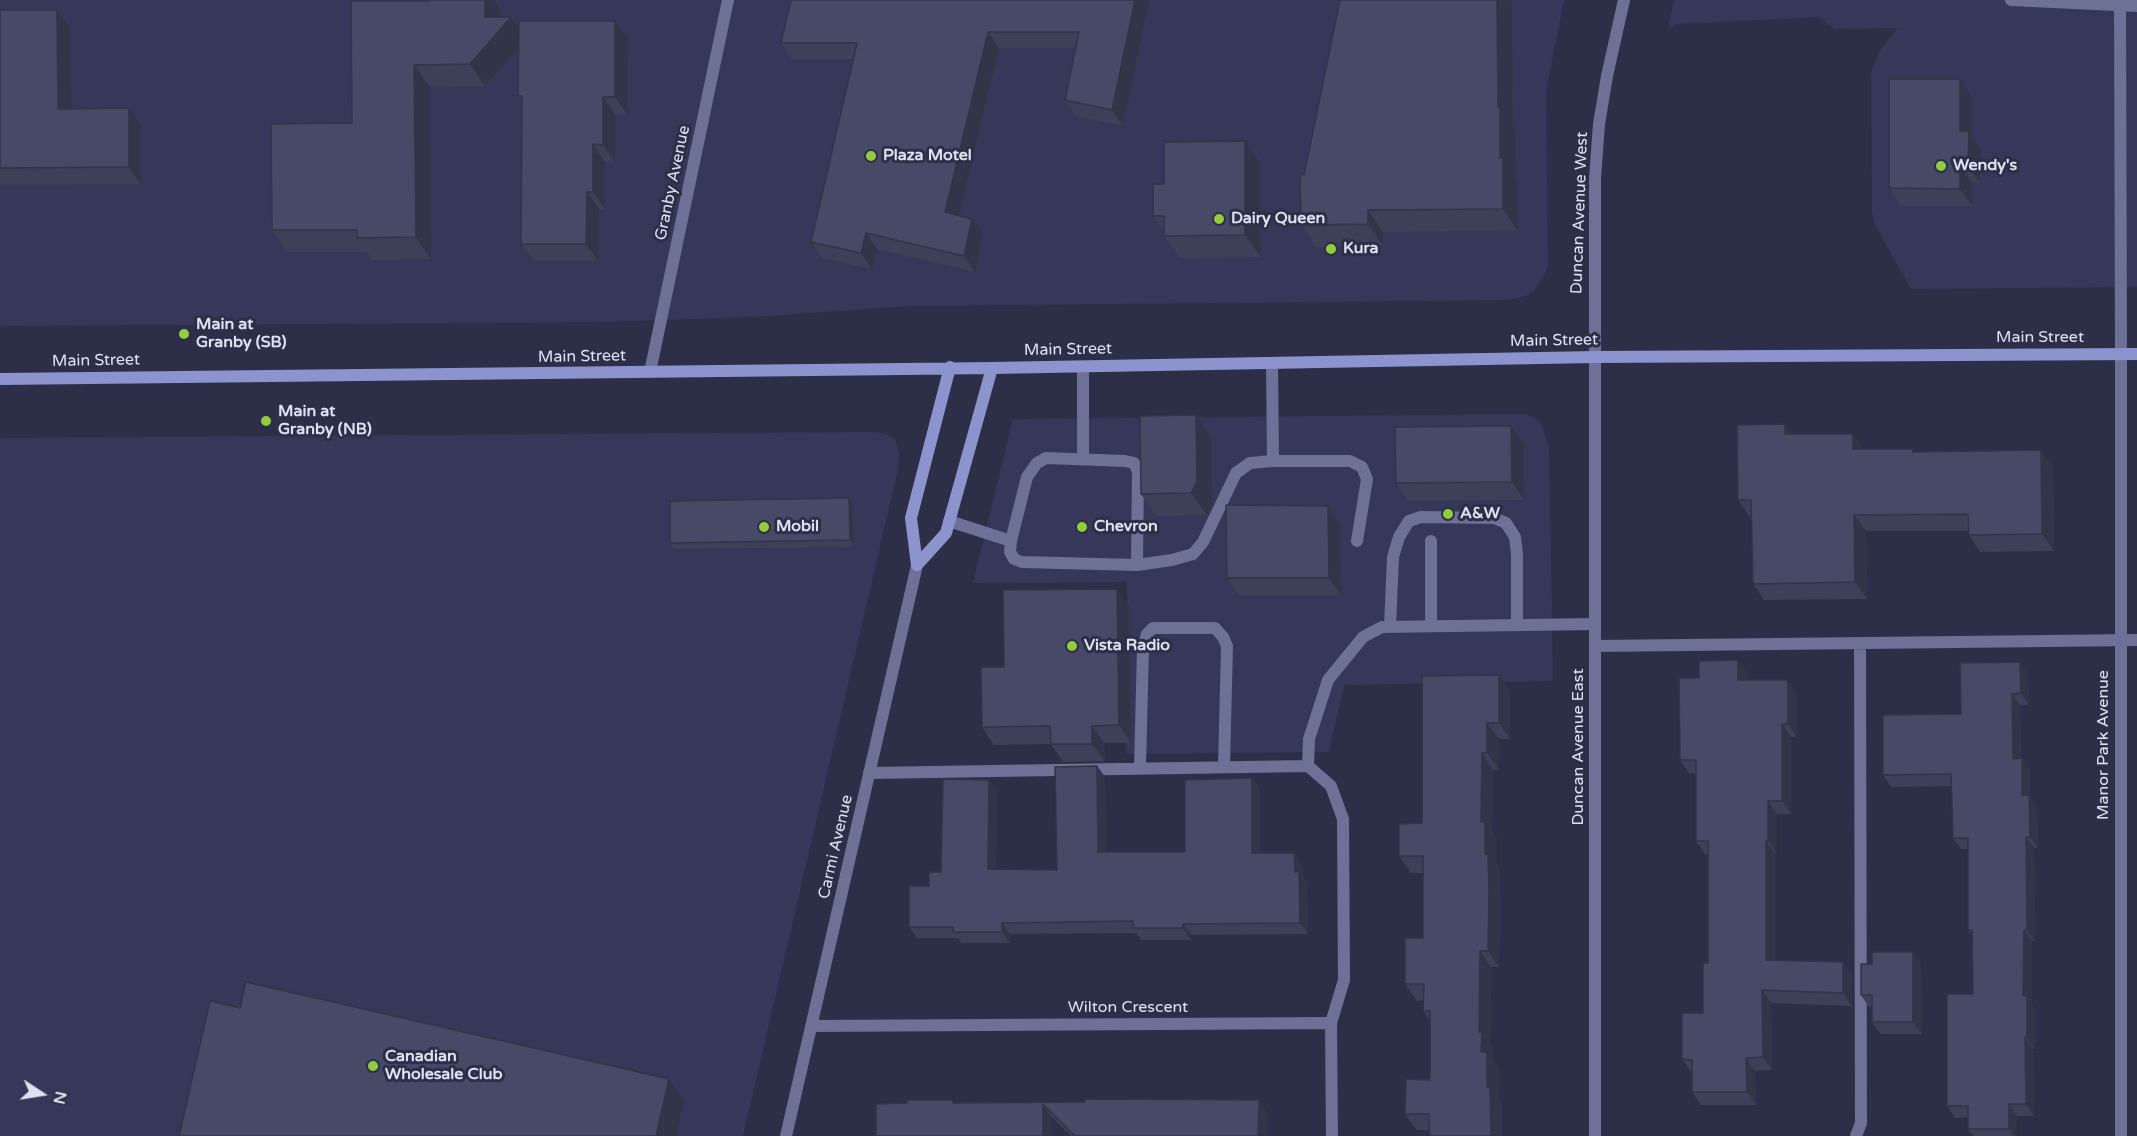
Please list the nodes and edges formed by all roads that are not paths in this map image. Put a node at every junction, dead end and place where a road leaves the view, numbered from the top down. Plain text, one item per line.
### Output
1 (728, 0) edge
2 (1624, 0) edge
3 (2011, 0) edge
4 (2120, 5) junction
5 (2137, 6) edge
6 (2121, 354) junction
7 (2137, 354) edge
8 (1595, 357) junction
9 (1272, 363) junction
10 (1083, 367) junction
11 (950, 368) junction
12 (992, 368) junction
13 (650, 372) junction
14 (0, 379) edge
15 (1083, 459) junction
16 (1273, 462) junction
17 (949, 521) junction
18 (1011, 541) junction
19 (1357, 541) dead end
20 (1431, 541) dead end
21 (918, 565) junction
22 (1137, 565) junction
23 (1595, 624) junction
24 (1517, 625) junction
25 (1431, 626) junction
26 (1386, 627) junction
27 (2121, 640) junction
28 (2137, 640) edge
29 (1860, 644) junction
30 (1595, 646) junction
31 (1308, 766) junction
32 (1224, 767) junction
33 (1140, 768) junction
34 (869, 773) junction
35 (1331, 1023) junction
36 (811, 1026) junction
37 (786, 1136) edge
38 (1332, 1136) edge
39 (1595, 1136) edge
40 (1856, 1136) edge
41 (2121, 1136) edge

1 - 13 street, Granby Avenue
2 - 8 street, Duncan Avenue West
3 - 4 street
4 - 5 street
4 - 6 street, Manor Park Avenue
6 - 7 main road, Main Street
6 - 8 main road, Main Street
6 - 27 street, Manor Park Avenue
8 - 9 main road, Main Street
8 - 23 street, Duncan Avenue East
9 - 10 main road, Main Street
9 - 16 street
10 - 12 main road, Main Street
10 - 15 street
11 - 12 main road, Main Street
11 - 13 main road, Main Street
11 - 21 main road
12 - 17 main road
13 - 14 main road, Main Street
15 - 18 street
15 - 22 street
16 - 19 street
16 - 22 street
17 - 18 street
17 - 21 main road
18 - 22 street
20 - 25 street
21 - 34 street, Carmi Avenue
23 - 24 street
23 - 30 street, Duncan Avenue East
24 - 25 street
24 - 26 street
25 - 26 street
26 - 31 street
27 - 28 street
27 - 29 street
27 - 41 street, Manor Park Avenue
29 - 30 street
29 - 40 street
30 - 39 street, Duncan Avenue East
31 - 32 street
31 - 35 street
32 - 33 street
32 - 33 street
33 - 34 street
34 - 36 street, Carmi Avenue
35 - 36 street, Wilton Crescent
35 - 38 street
36 - 37 street, Carmi Avenue

